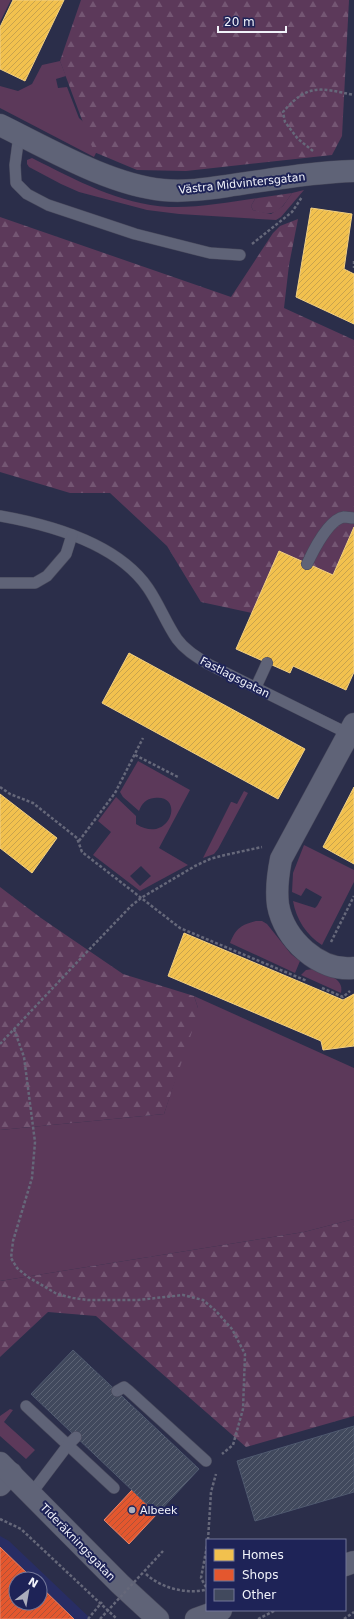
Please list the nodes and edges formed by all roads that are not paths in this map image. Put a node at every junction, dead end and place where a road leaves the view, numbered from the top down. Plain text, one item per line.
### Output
1 (10, 130) edge
2 (354, 171) edge
3 (240, 255) road end
4 (0, 516) edge
5 (354, 518) edge
6 (72, 534) junction
7 (307, 564) dead end
8 (0, 583) edge
9 (267, 663) dead end
10 (256, 688) junction
11 (351, 729) edge
12 (354, 968) edge
13 (117, 1391) dead end
14 (26, 1406) dead end
15 (72, 1441) junction
16 (206, 1461) dead end
17 (4, 1474) edge
18 (114, 1488) dead end
19 (31, 1494) junction
20 (218, 1611) edge
21 (158, 1619) edge
22 (196, 1619) edge

1 - 2 street, Västra Midvintersgatan
1 - 3 lane
4 - 6 lane, Fastlagsgatan
5 - 7 lane
6 - 8 lane
6 - 10 lane, Fastlagsgatan
9 - 10 lane
10 - 11 lane, Fastlagsgatan
11 - 12 street, Fastlagsgatan
13 - 16 lane
14 - 15 lane
15 - 18 lane
15 - 19 lane
17 - 19 street, Tideräkningsgatan
19 - 21 street, Tideräkningsgatan
20 - 22 street

